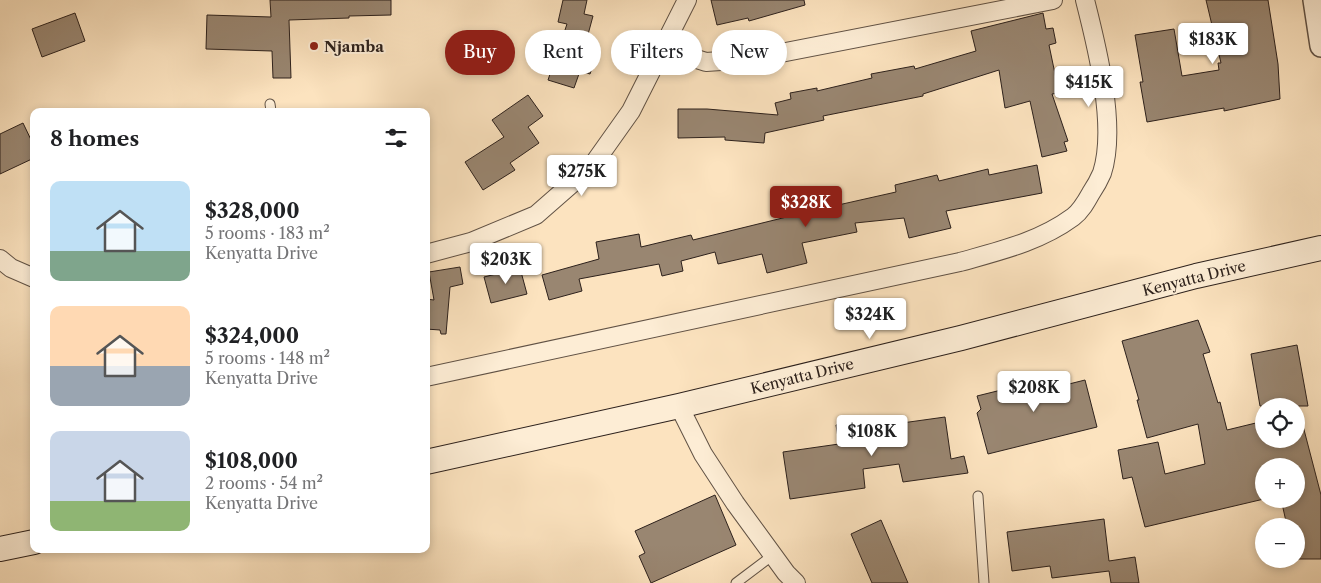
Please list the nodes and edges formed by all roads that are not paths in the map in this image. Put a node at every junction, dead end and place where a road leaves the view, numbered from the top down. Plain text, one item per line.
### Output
1 (686, 0) edge
2 (1053, 0) edge
3 (1084, 0) edge
4 (1314, 0) edge
5 (671, 30) edge
6 (1321, 46) edge
7 (702, 61) edge
8 (649, 75) edge
9 (1321, 248) edge
10 (430, 253) edge
11 (0, 259) edge
12 (30, 276) edge
13 (430, 376) edge
14 (679, 406) junction
15 (430, 461) edge
16 (978, 496) dead end
17 (30, 543) edge
18 (0, 549) edge
19 (773, 555) junction
20 (736, 583) edge
21 (796, 583) edge
22 (984, 583) edge

1 - 5 street
2 - 7 street
3 - 13 street
4 - 6 street
8 - 10 street
9 - 14 main road, Kenyatta Drive
11 - 12 street
14 - 15 main road, Kenyatta Drive
14 - 19 street
16 - 22 lane
17 - 18 main road
19 - 20 lane
19 - 21 street

